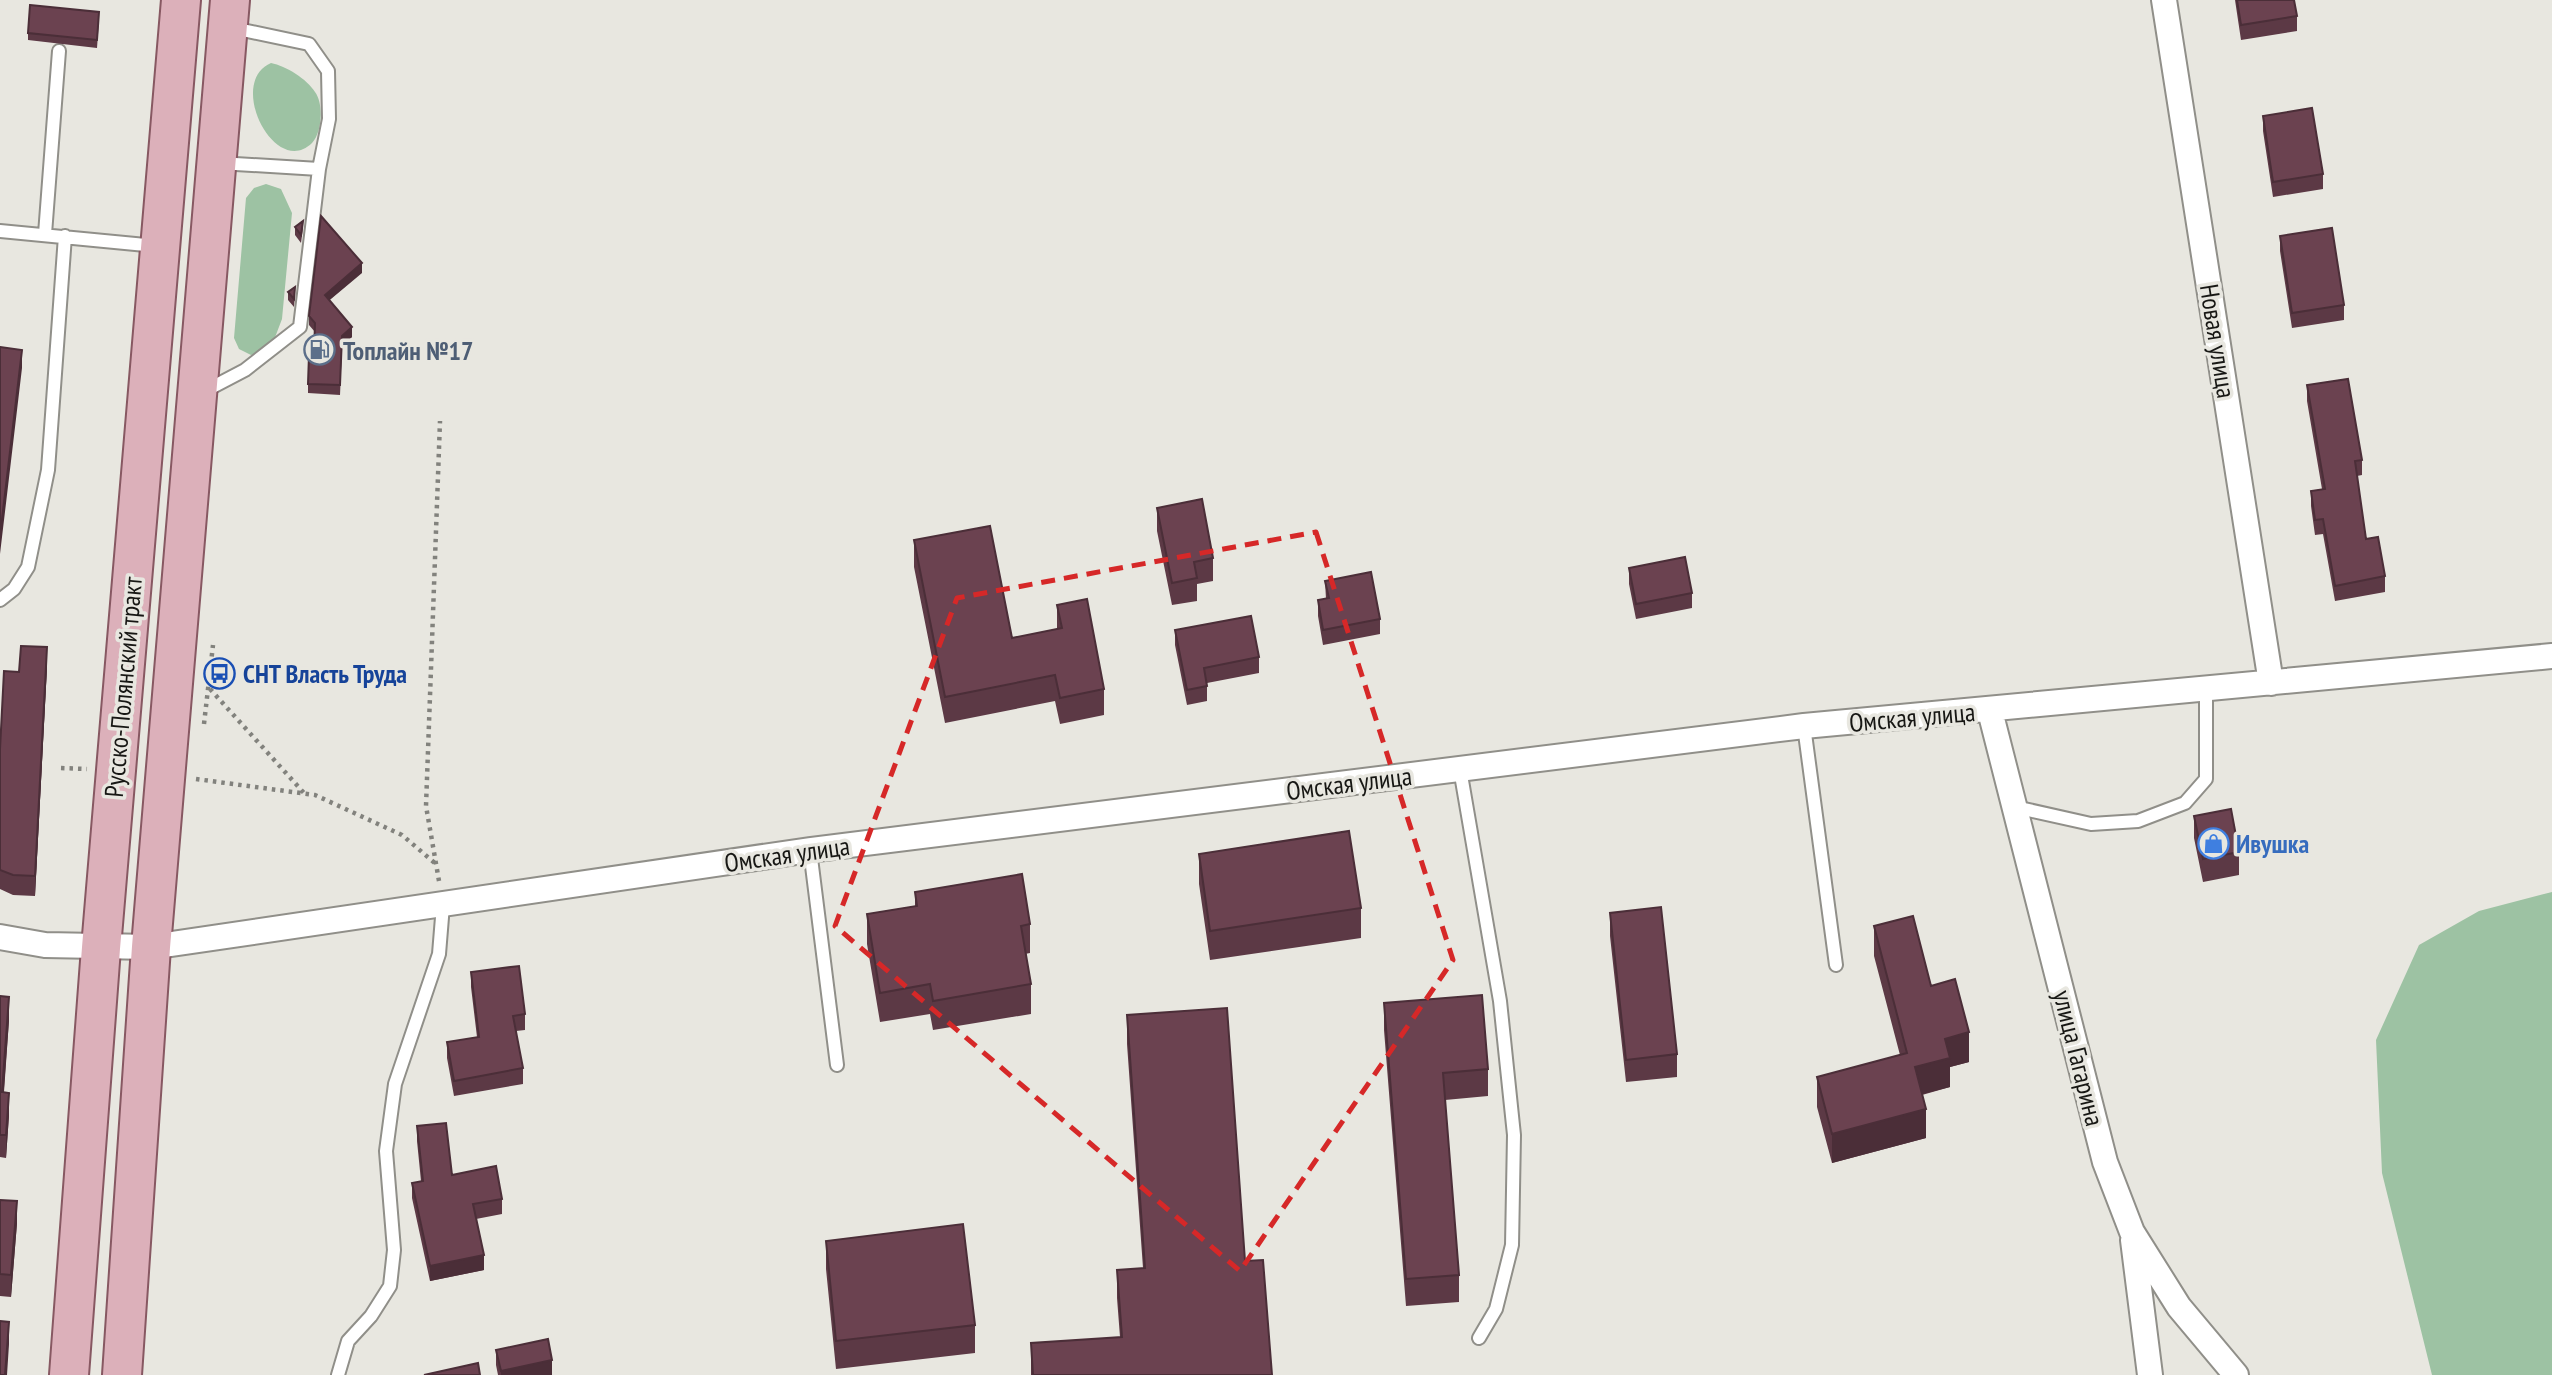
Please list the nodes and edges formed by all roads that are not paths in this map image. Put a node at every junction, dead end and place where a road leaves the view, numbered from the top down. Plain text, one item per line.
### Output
1 (181, 0) edge
2 (2164, 0) edge
3 (229, 13) edge
4 (59, 51) dead end
5 (216, 163) junction
6 (319, 169) junction
7 (0, 231) edge
8 (46, 234) junction
9 (65, 236) junction
10 (160, 246) junction
11 (197, 395) junction
12 (0, 600) edge
13 (2552, 656) edge
14 (2271, 683) junction
15 (2206, 690) junction
16 (1990, 711) junction
17 (1804, 726) junction
18 (1460, 769) junction
19 (2015, 807) junction
20 (810, 850) junction
21 (443, 905) junction
22 (0, 937) edge
23 (151, 947) junction
24 (101, 948) junction
25 (1836, 965) dead end
26 (837, 1065) dead end
27 (2132, 1232) junction
28 (1479, 1338) dead end
29 (69, 1375) edge
30 (122, 1375) edge
31 (338, 1375) edge
32 (2150, 1375) edge
33 (2236, 1375) edge

1 - 10 main road, Русско-Полянский тракт
2 - 14 street, Новая улица
3 - 5 main road, Русско-Полянский тракт
3 - 6 lane
4 - 8 lane
5 - 6 lane
5 - 11 main road, Русско-Полянский тракт
6 - 11 lane
7 - 8 lane
8 - 9 lane
9 - 10 lane
9 - 12 lane
10 - 24 main road, Русско-Полянский тракт
11 - 23 main road, Русско-Полянский тракт
13 - 14 street, Омская улица
14 - 15 street, Омская улица
15 - 16 street, Омская улица
15 - 19 lane
16 - 17 street, Омская улица
16 - 19 street, улица Гагарина
17 - 18 street, Омская улица
17 - 25 lane
18 - 20 street, Омская улица
18 - 28 lane
19 - 27 street, улица Гагарина
20 - 21 street, Омская улица
20 - 26 lane
21 - 23 street, Омская улица
21 - 31 lane
22 - 24 street, Омская улица
23 - 24 street, Омская улица
23 - 30 main road, Русско-Полянский тракт
24 - 29 main road, Русско-Полянский тракт
27 - 32 street
27 - 33 street, улица Гагарина

